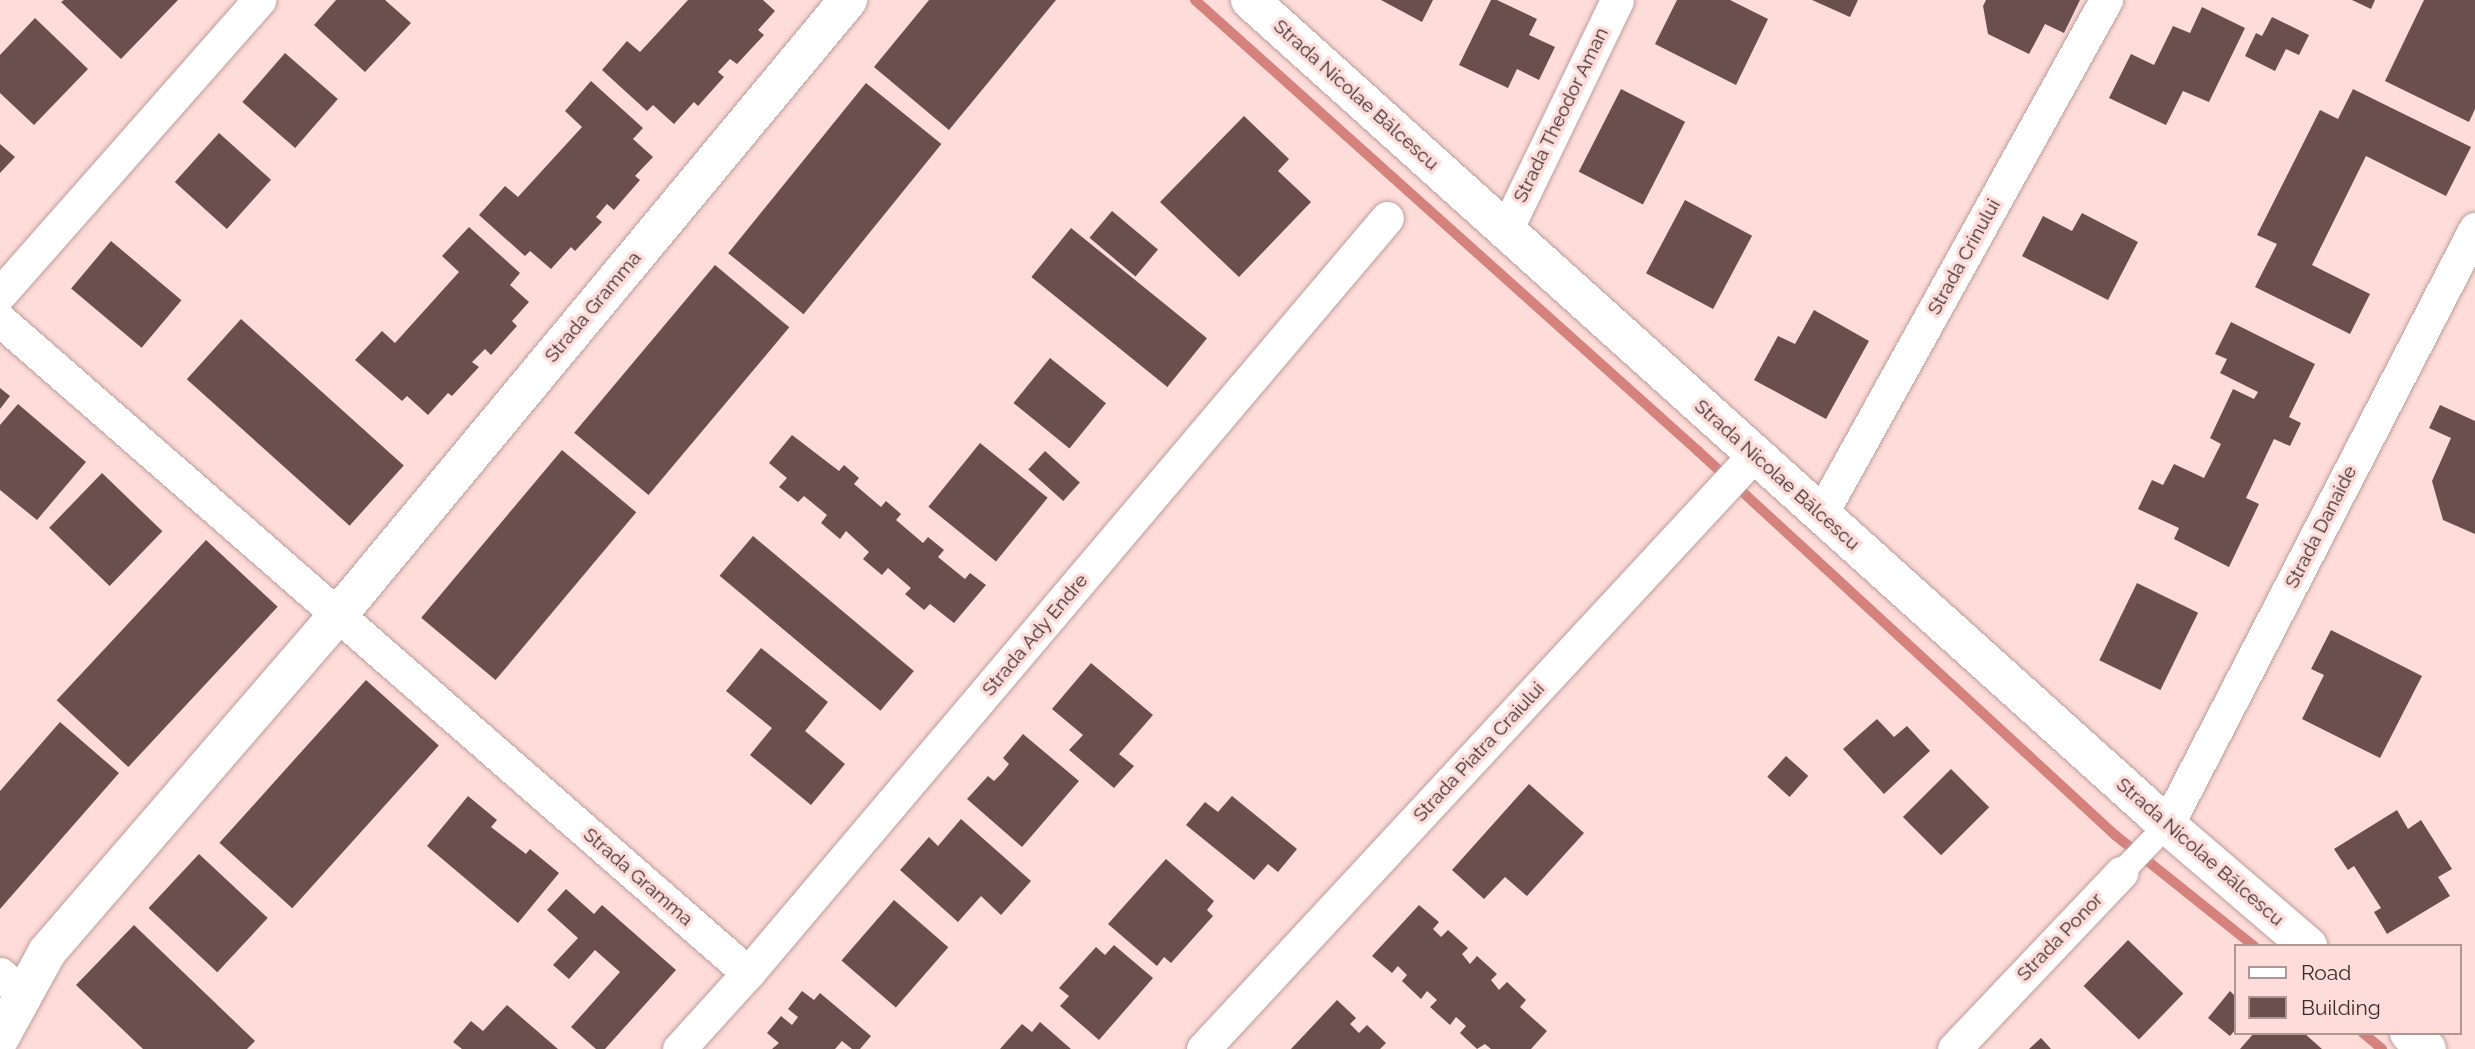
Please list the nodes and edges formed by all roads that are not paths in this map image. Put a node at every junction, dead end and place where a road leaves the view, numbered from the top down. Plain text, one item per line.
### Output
1 (259, 0) edge
2 (848, 0) edge
3 (1250, 0) edge
4 (1617, 0) edge
5 (2106, 0) edge
6 (1387, 218) dead end
7 (2475, 229) edge
8 (1506, 230) junction
9 (0, 294) edge
10 (0, 320) edge
11 (1748, 462) junction
12 (1821, 514) junction
13 (338, 615) junction
14 (2162, 830) junction
15 (2121, 873) joint
16 (2305, 944) edge
17 (748, 974) junction
18 (11, 983) edge
19 (2411, 1035) edge
20 (0, 1038) edge
21 (679, 1049) edge
22 (1203, 1049) edge
23 (1954, 1049) edge
24 (2427, 1049) edge

1 - 9 street
2 - 13 street, Strada Gramma
3 - 8 street, Strada Nicolae Bălcescu
4 - 8 street, Strada Theodor Aman
5 - 12 street, Strada Crinului
6 - 17 street, Strada Ady Endre
7 - 14 street, Strada Danaide
8 - 11 street, Strada Nicolae Bălcescu
10 - 13 street, Strada Gramma
11 - 12 street, Strada Nicolae Bălcescu
11 - 22 street, Strada Piatra Craiului
12 - 14 street, Strada Nicolae Bălcescu
13 - 17 street, Strada Gramma
13 - 18 street, Strada Gramma
14 - 15 street, Strada Ponor
14 - 16 street, Strada Nicolae Bălcescu
15 - 23 street, Strada Ponor
17 - 21 street, Strada Ady Endre
18 - 20 street, Strada Gramma
19 - 24 street

